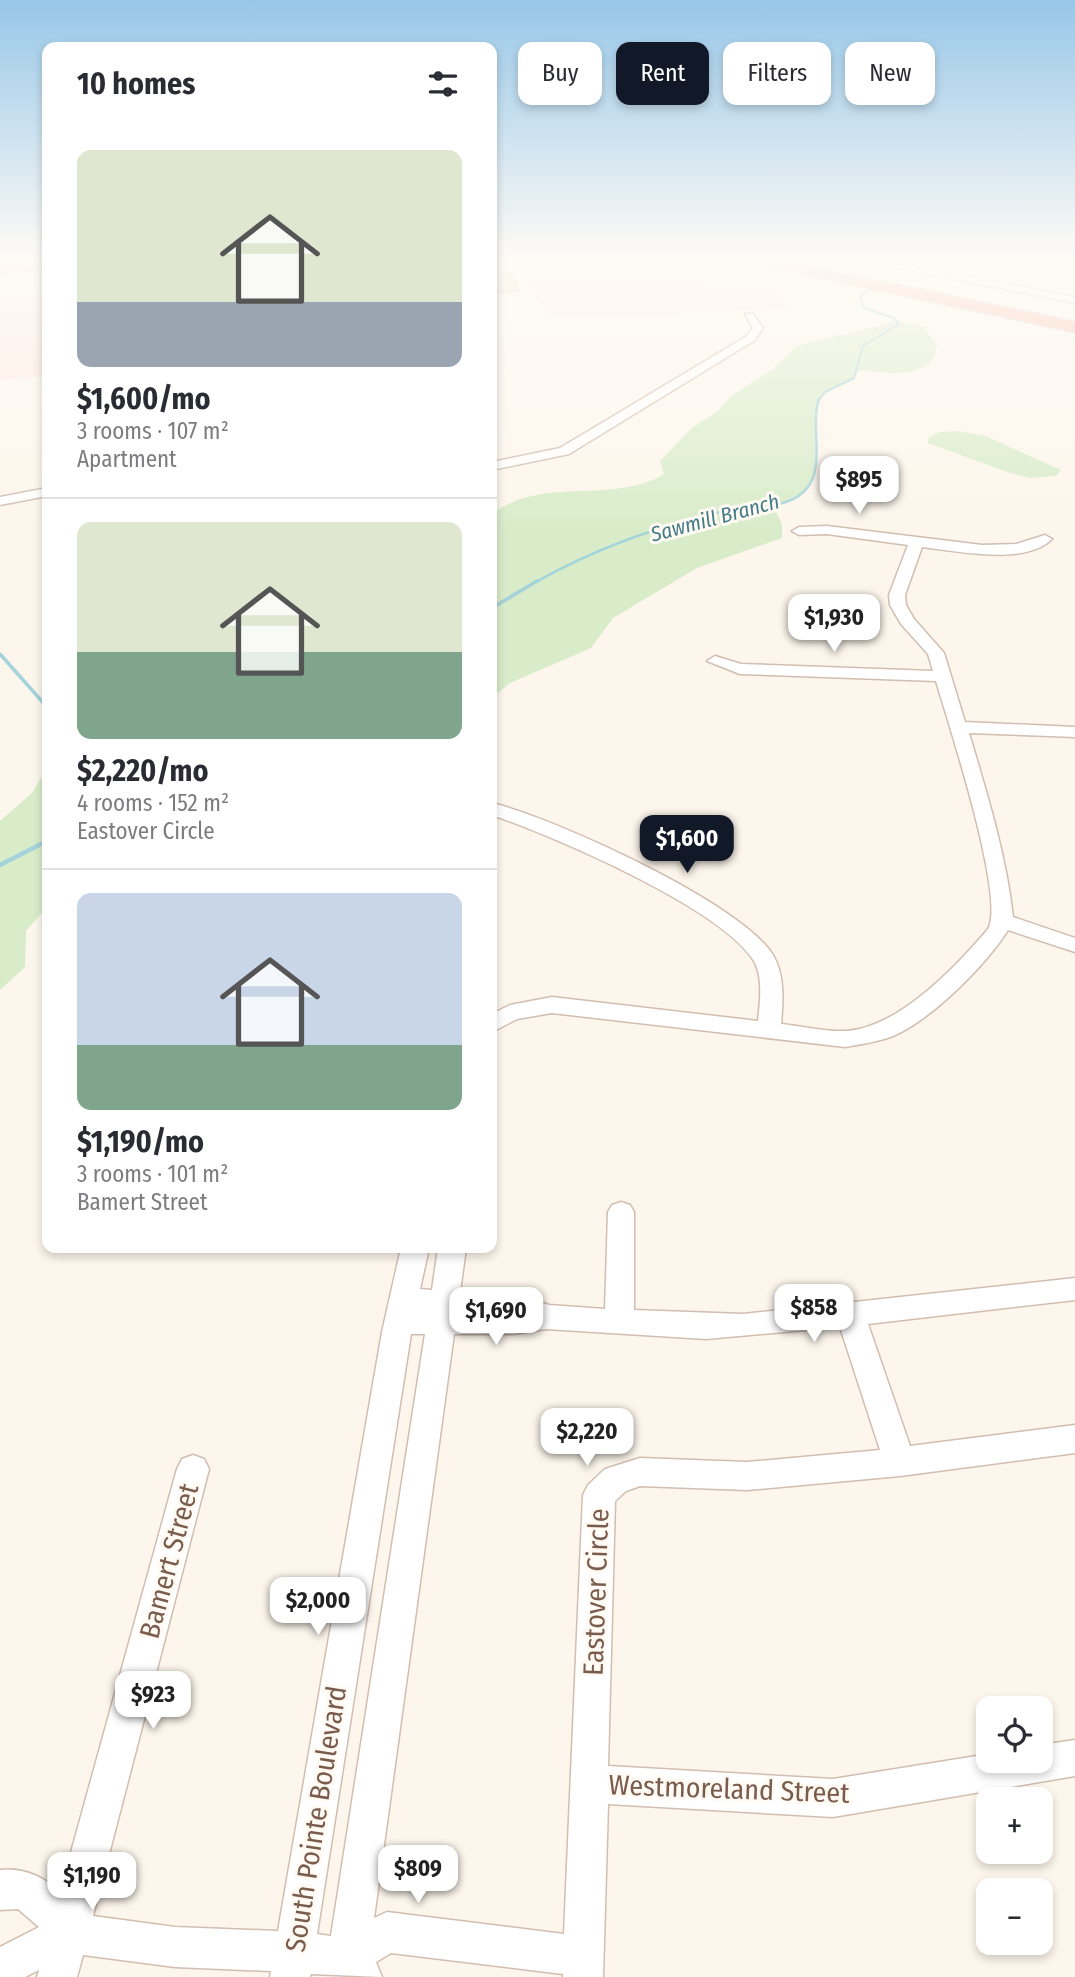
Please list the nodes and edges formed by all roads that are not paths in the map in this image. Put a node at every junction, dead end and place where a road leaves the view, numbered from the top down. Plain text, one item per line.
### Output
1 (732, 349) edge
2 (497, 465) edge
3 (42, 493) edge
4 (0, 501) edge
5 (799, 531) dead end
6 (1045, 539) dead end
7 (917, 542) junction
8 (715, 661) dead end
9 (944, 676) junction
10 (959, 727) junction
11 (1075, 732) edge
12 (497, 810) edge
13 (1003, 920) junction
14 (1075, 945) edge
15 (497, 1021) edge
16 (769, 1031) junction
17 (621, 1212) dead end
18 (414, 1253) edge
19 (451, 1253) edge
20 (1075, 1289) edge
21 (401, 1311) junction
22 (443, 1313) junction
23 (850, 1316) junction
24 (619, 1321) junction
25 (1075, 1439) edge
26 (901, 1462) junction
27 (194, 1469) dead end
28 (1075, 1758) edge
29 (590, 1784) junction
30 (0, 1890) edge
31 (70, 1933) junction
32 (292, 1964) edge
33 (584, 1967) edge
34 (0, 1968) edge
35 (352, 1971) edge
36 (57, 1977) edge

1 - 2 street
3 - 4 street
5 - 7 street
6 - 7 street
7 - 9 street
8 - 9 street
9 - 10 street
10 - 11 street
10 - 13 street
12 - 16 street
13 - 14 street
13 - 16 street
15 - 16 street
17 - 24 street
18 - 21 street, South Pointe Boulevard
19 - 22 street, South Pointe Boulevard
20 - 23 street
21 - 22 street
21 - 32 street, South Pointe Boulevard
22 - 24 street
22 - 35 street, South Pointe Boulevard
23 - 24 street
23 - 26 street
25 - 26 street, Eastover Circle
26 - 29 street, Eastover Circle
27 - 31 street, Bamert Street
28 - 29 street, Westmoreland Street
29 - 33 street, Eastover Circle
30 - 31 street
31 - 32 street
31 - 34 street
31 - 36 street, Bamert Street
32 - 35 street
33 - 35 street, Eastover Circle

